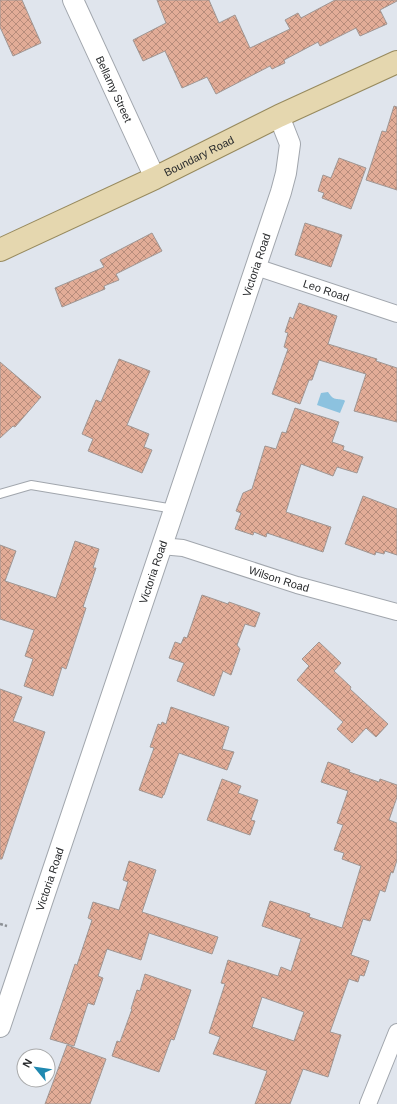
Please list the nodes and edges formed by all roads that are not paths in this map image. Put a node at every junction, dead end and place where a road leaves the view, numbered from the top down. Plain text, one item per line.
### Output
1 (73, 0) edge
2 (397, 62) edge
3 (279, 116) junction
4 (155, 178) junction
5 (0, 250) edge
6 (256, 267) junction
7 (397, 314) edge
8 (0, 494) edge
9 (174, 509) junction
10 (161, 546) junction
11 (397, 612) edge
12 (0, 1027) edge
13 (397, 1032) edge
14 (368, 1104) edge

1 - 4 street, Bellamy Street
2 - 3 main road, Boundary Road
3 - 4 main road, Boundary Road
3 - 6 street, Victoria Road
4 - 5 main road, Boundary Road
6 - 7 street, Leo Road
6 - 9 street, Victoria Road
8 - 9 lane
9 - 10 street, Victoria Road
10 - 11 street, Wilson Road
10 - 12 street, Victoria Road
13 - 14 street

